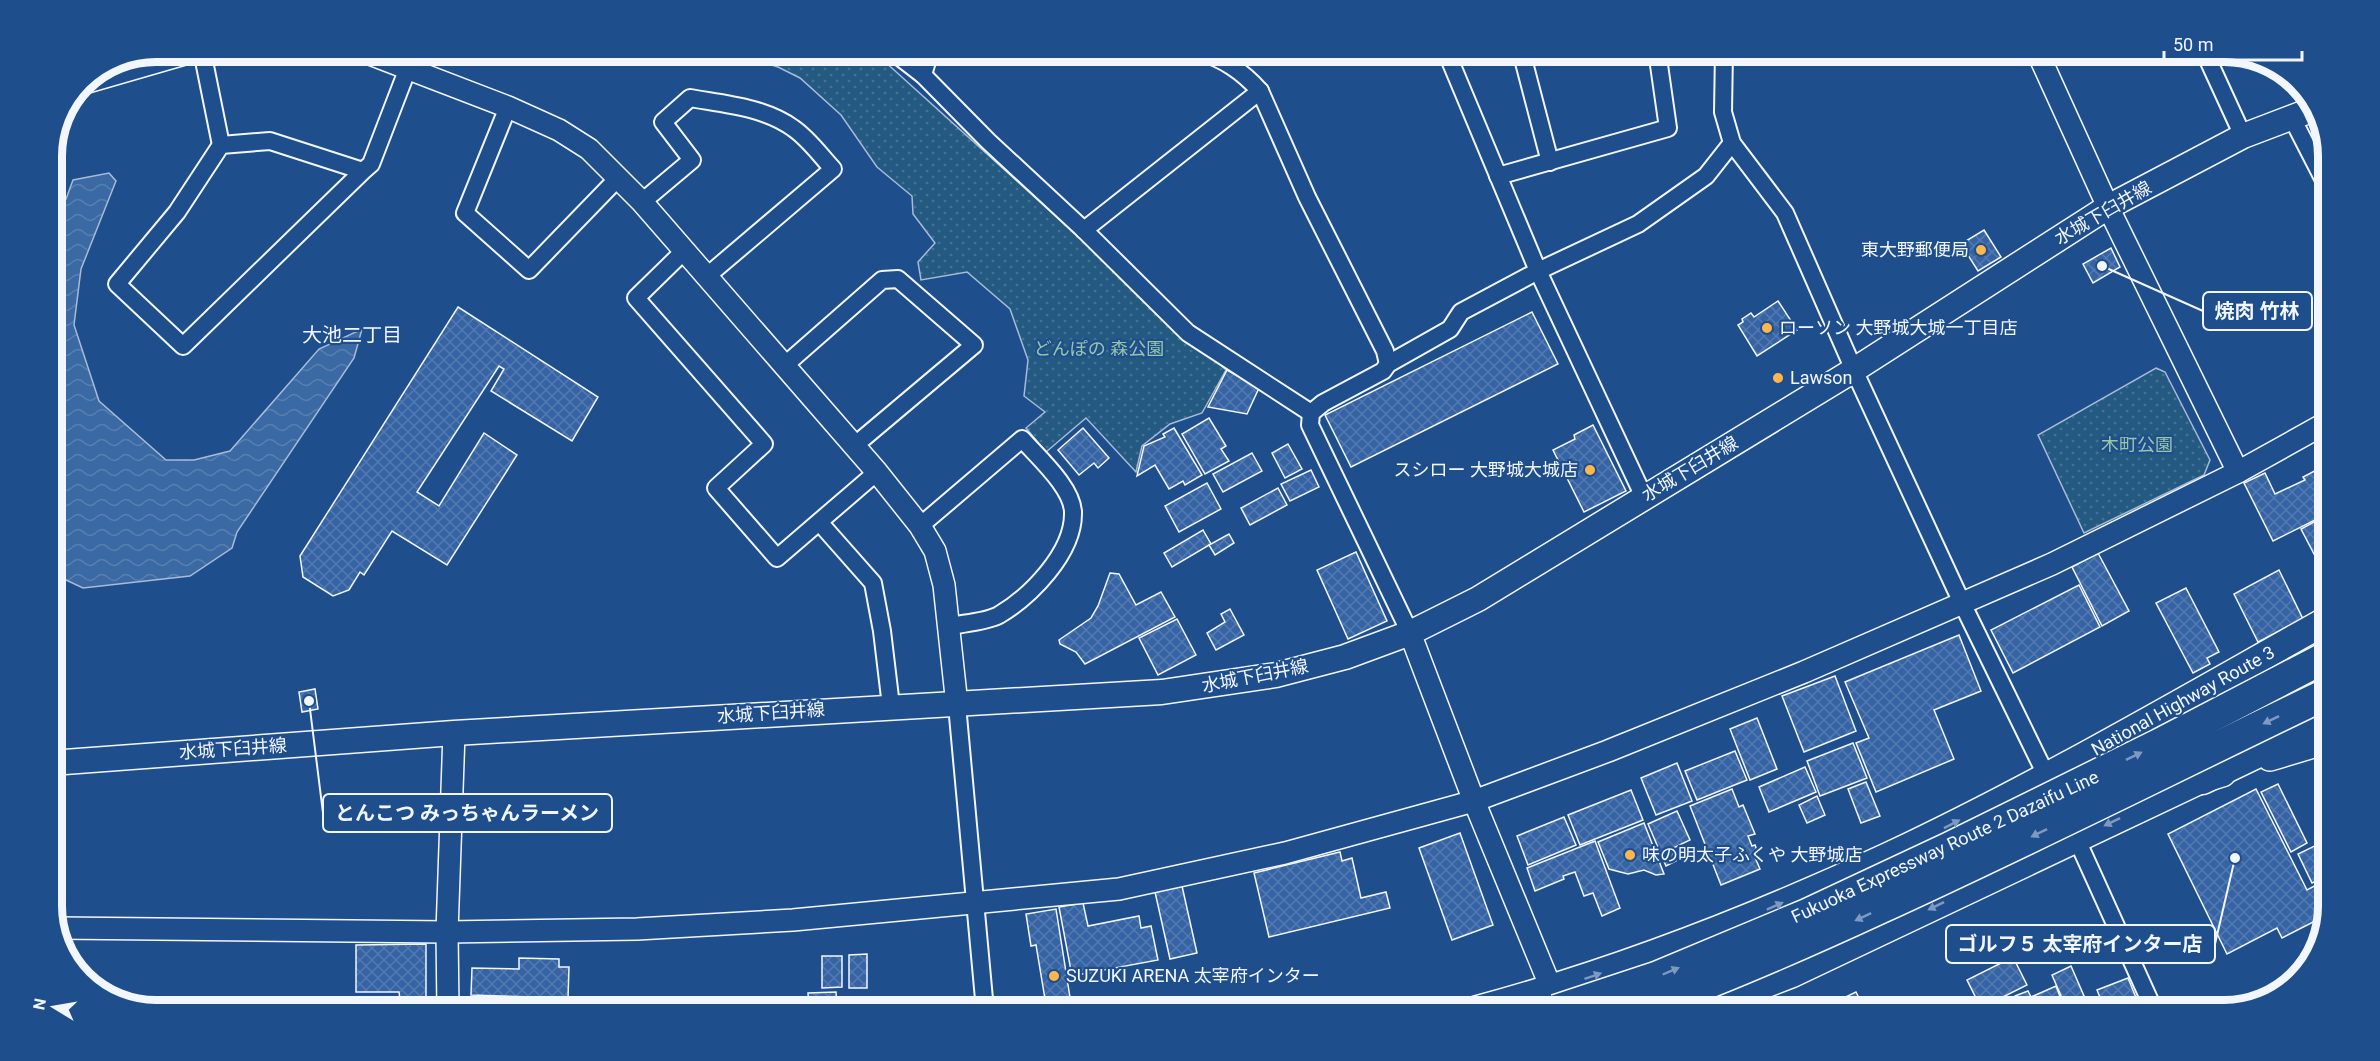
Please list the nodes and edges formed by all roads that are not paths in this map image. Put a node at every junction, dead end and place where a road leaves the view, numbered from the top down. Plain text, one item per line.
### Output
1 (160, 61) edge
2 (204, 61) edge
3 (389, 61) edge
4 (905, 61) edge
5 (927, 61) edge
6 (1224, 61) edge
7 (1450, 61) edge
8 (1524, 61) edge
9 (1658, 61) edge
10 (1724, 61) edge
11 (2042, 61) edge
12 (2209, 61) edge
13 (408, 68) junction
14 (923, 75) junction
15 (102, 78) edge
16 (1260, 91) junction
17 (508, 107) junction
18 (2303, 112) edge
19 (2243, 136) junction
20 (1732, 143) junction
21 (221, 145) junction
22 (2318, 158) edge
23 (1550, 162) junction
24 (363, 171) junction
25 (1498, 176) junction
26 (619, 177) junction
27 (642, 202) junction
28 (2108, 207) junction
29 (1084, 230) junction
30 (683, 252) junction
31 (1538, 272) junction
32 (706, 277) junction
33 (1388, 364) junction
34 (784, 366) junction
35 (1854, 370) junction
36 (1311, 412) junction
37 (2318, 427) edge
38 (854, 446) junction
39 (877, 472) junction
40 (2238, 472) junction
41 (1644, 497) junction
42 (820, 523) junction
43 (920, 526) junction
44 (1962, 603) junction
45 (2318, 625) edge
46 (950, 626) junction
47 (1410, 633) junction
48 (2318, 661) edge
49 (2318, 698) edge
50 (957, 705) junction
51 (891, 706) junction
52 (2318, 723) edge
53 (454, 733) junction
54 (2318, 743) edge
55 (62, 762) edge
56 (2047, 776) junction
57 (2202, 779) junction
58 (1474, 801) junction
59 (2076, 839) junction
60 (976, 903) junction
61 (64, 928) edge
62 (447, 932) junction
63 (448, 1000) edge
64 (984, 1000) edge
65 (1555, 1000) edge
66 (1561, 1000) edge
67 (1568, 1000) edge
68 (1666, 1000) edge
69 (1724, 1000) edge
70 (2149, 1000) edge

1 - 15 street
2 - 21 street
3 - 13 street
4 - 14 street
5 - 14 street
6 - 16 street
7 - 25 street
8 - 23 street
9 - 23 street
10 - 20 street
11 - 28 street
12 - 19 street
13 - 17 street
13 - 24 street
14 - 29 street
16 - 29 street
16 - 33 street
17 - 26 street
17 - 26 street
18 - 19 main road, 水城下臼井線
18 - 22 street
19 - 28 main road, 水城下臼井線
20 - 31 street
20 - 35 street
21 - 24 street
21 - 24 street
23 - 25 street
25 - 31 street
26 - 27 street
27 - 30 street
27 - 32 street
28 - 35 main road, 水城下臼井線
28 - 40 street
29 - 36 street
30 - 32 street
30 - 42 street
31 - 33 street
31 - 41 street
32 - 34 street
33 - 36 street
34 - 38 street
34 - 38 street
35 - 41 main road, 水城下臼井線
35 - 44 street
36 - 47 street
37 - 40 street
38 - 39 street
39 - 42 street
39 - 43 street
40 - 44 street
41 - 47 main road, 水城下臼井線
42 - 51 street
43 - 46 street
43 - 46 street
44 - 56 street
44 - 58 street
45 - 56 highway, National Highway Route 3
46 - 50 street
47 - 50 main road, 水城下臼井線
47 - 58 street
67 -> 48 highway, Fukuoka Expressway Route 2 Dazaifu Line, bridge
49 -> 68 highway, Fukuoka Expressway Route 2 Dazaifu Line, bridge
50 - 51 main road, 水城下臼井線
50 - 60 street
51 - 53 main road, 水城下臼井線
52 - 57 highway
53 - 55 main road, 水城下臼井線
53 - 62 street
54 - 57 highway
56 - 59 street
66 -> 56 highway, National Highway Route 3
57 -> 59 highway
58 - 60 street
58 - 65 street
59 -> 69 highway
59 - 70 street
60 - 62 street
60 - 64 street
61 - 62 street
62 - 63 street

